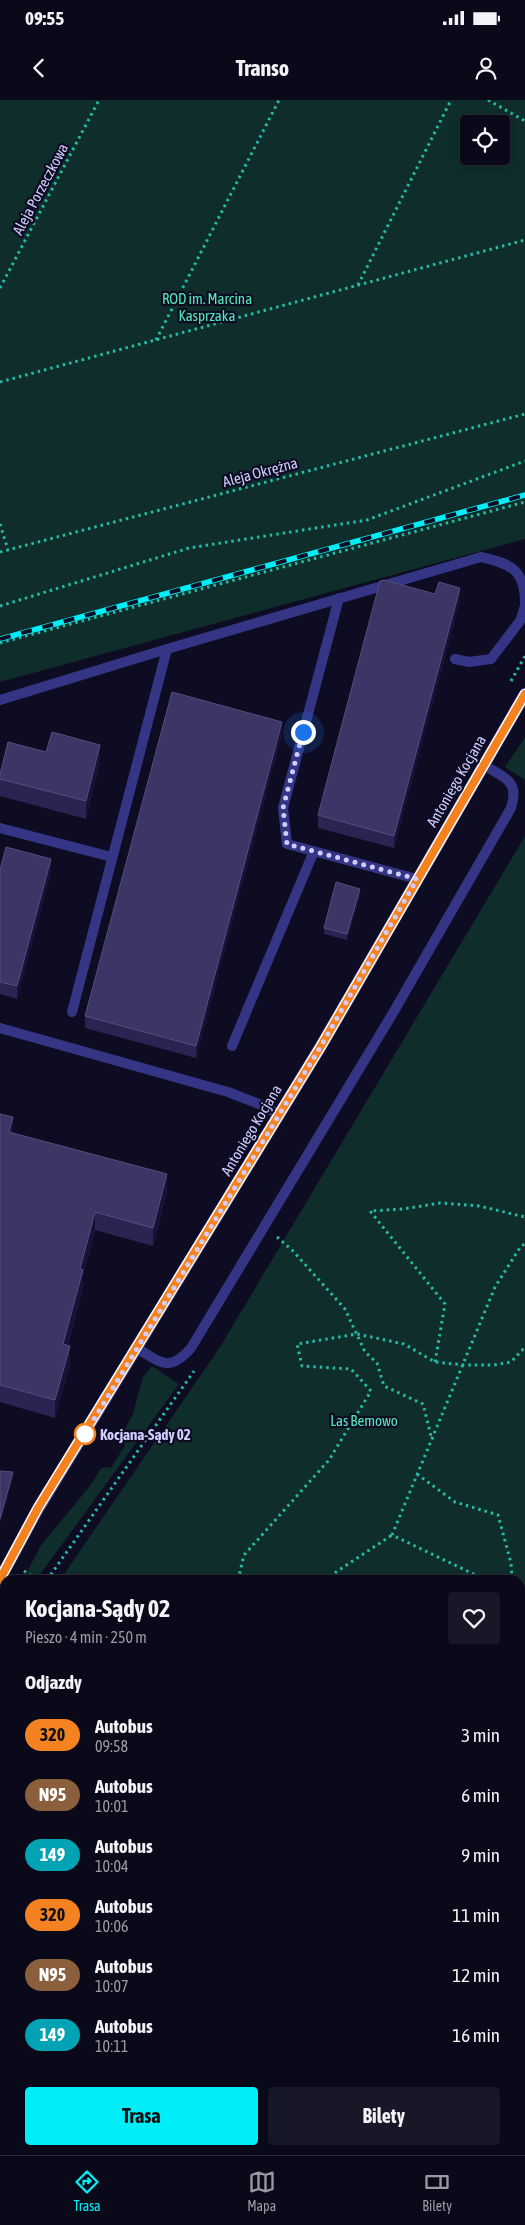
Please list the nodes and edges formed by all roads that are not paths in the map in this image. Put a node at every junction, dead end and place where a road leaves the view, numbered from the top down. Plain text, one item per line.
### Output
1 (339, 598) junction
2 (525, 605) edge
3 (167, 649) junction
4 (455, 659) dead end
5 (525, 694) edge
6 (0, 700) edge
7 (484, 764) junction
8 (0, 828) edge
9 (314, 851) junction
10 (112, 857) junction
11 (417, 879) junction
12 (72, 1012) dead end
13 (0, 1028) edge
14 (232, 1046) dead end
15 (279, 1115) junction
16 (137, 1348) junction
17 (5, 1559) edge
18 (1, 1575) edge

1 - 2 lane
1 - 3 lane
1 - 9 lane
2 - 4 lane
3 - 6 lane
3 - 10 lane
5 - 7 street, Antoniego Kocjana
7 - 11 street, Antoniego Kocjana
7 - 16 lane
8 - 10 lane
9 - 11 lane
9 - 14 lane
10 - 12 lane
11 - 15 street, Antoniego Kocjana
13 - 15 lane
15 - 16 street, Antoniego Kocjana
16 - 17 street, Antoniego Kocjana
17 - 18 street, Antoniego Kocjana

